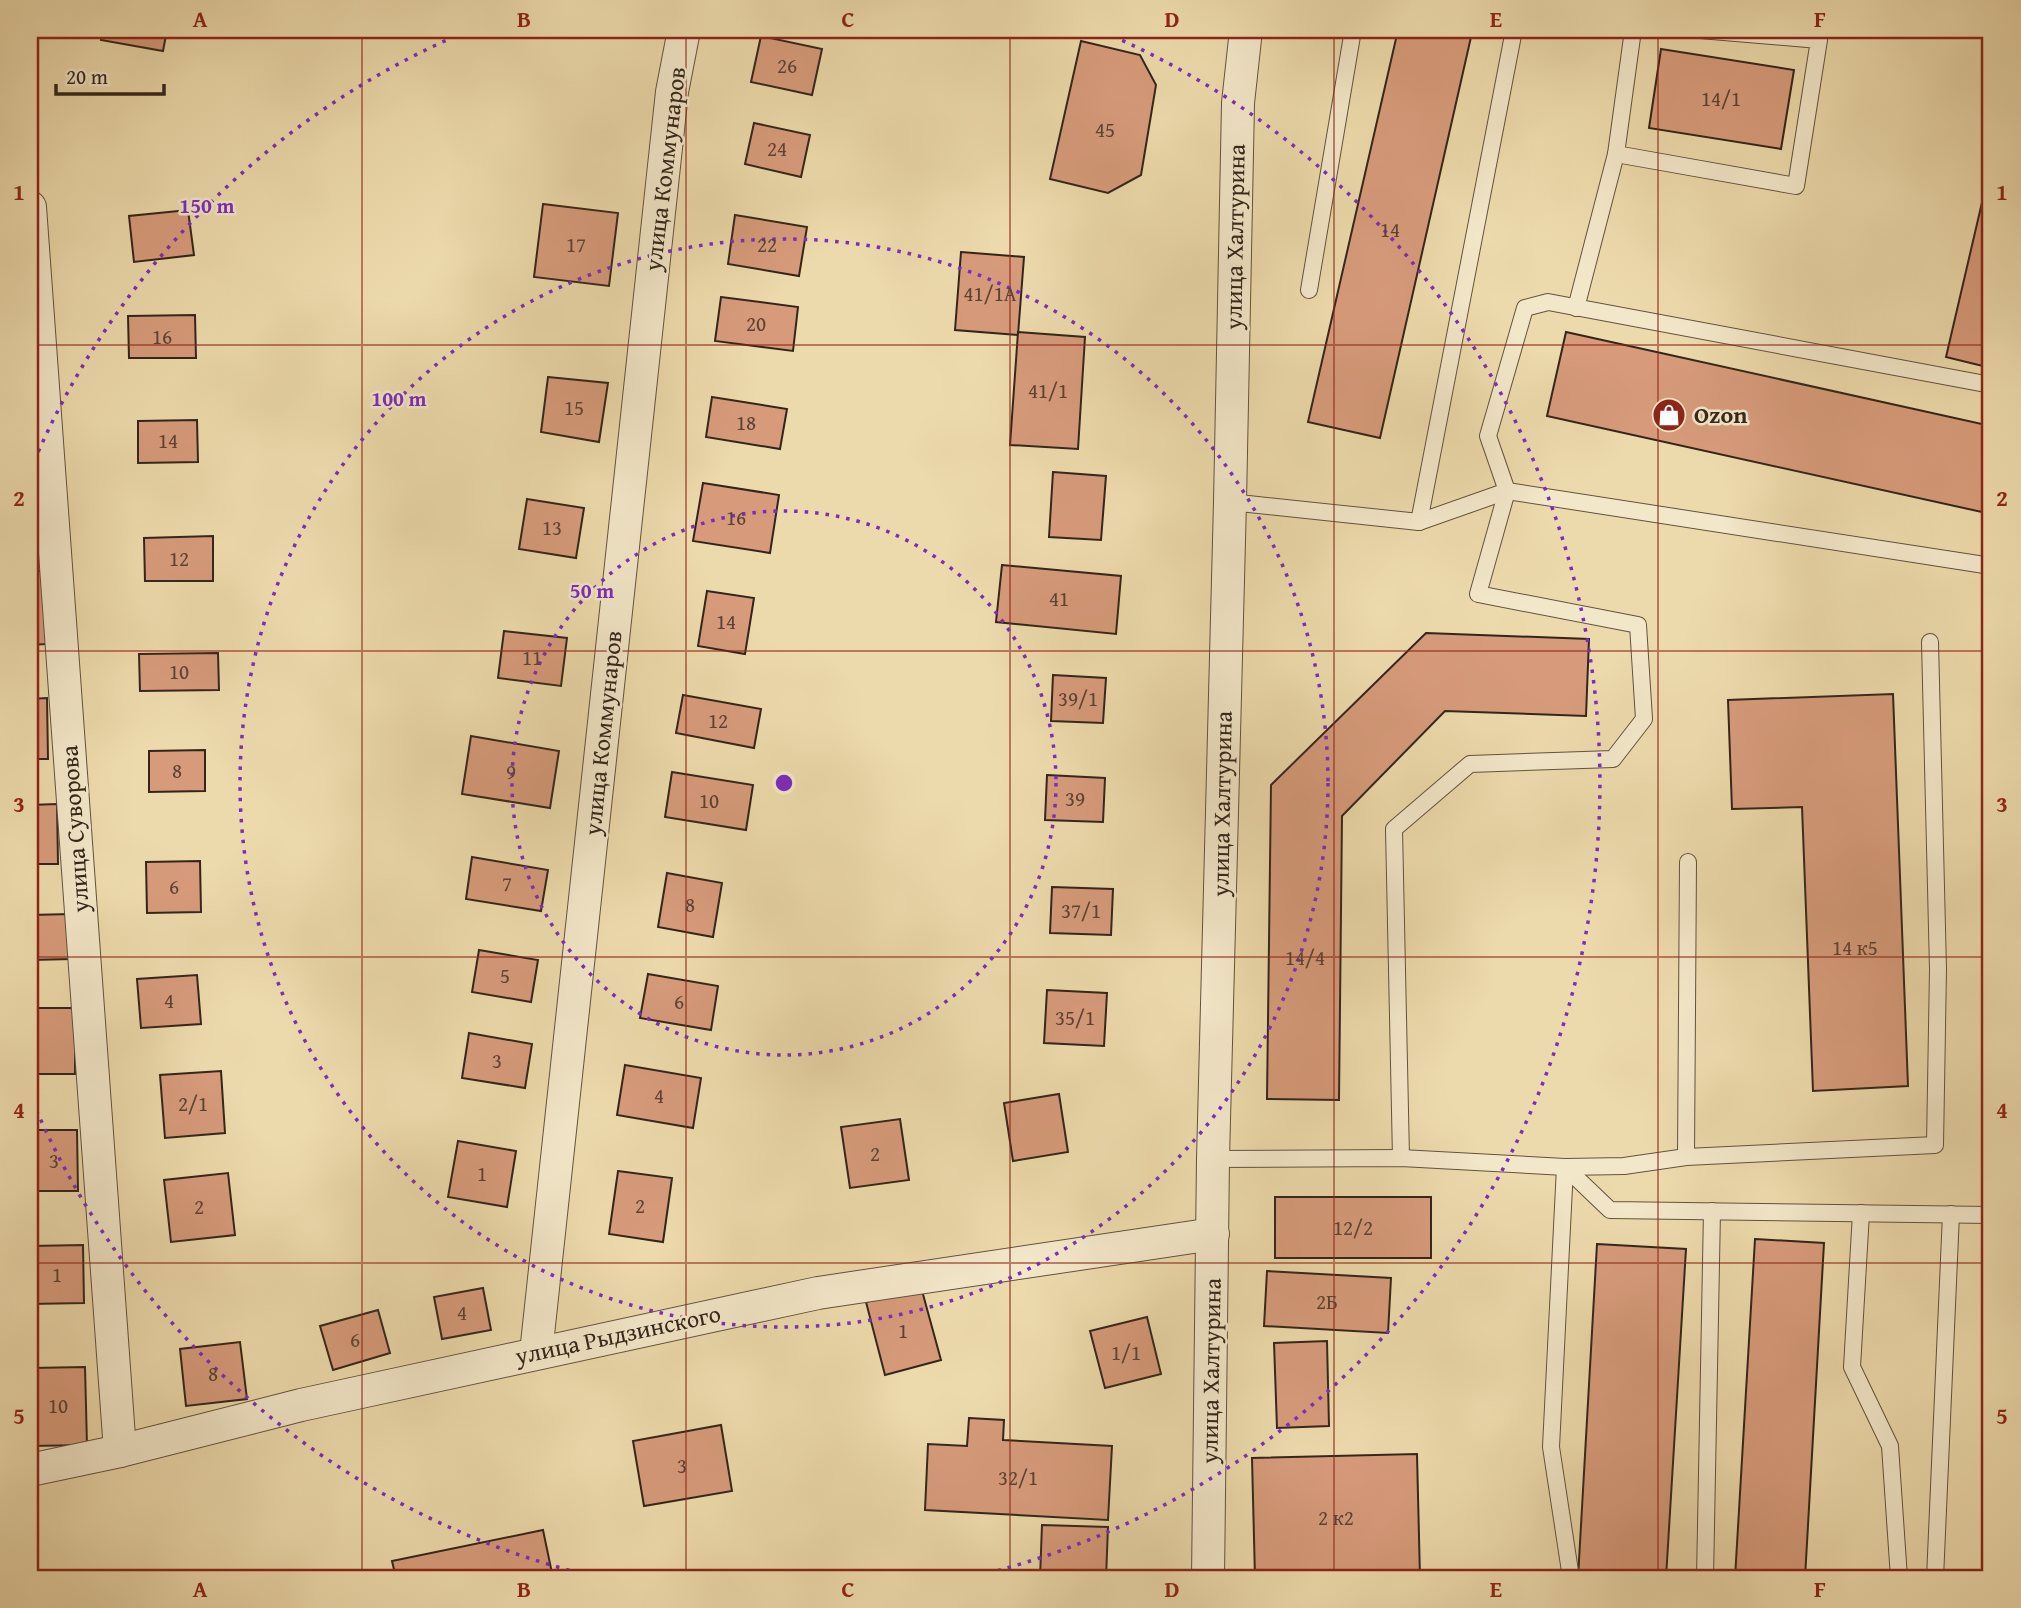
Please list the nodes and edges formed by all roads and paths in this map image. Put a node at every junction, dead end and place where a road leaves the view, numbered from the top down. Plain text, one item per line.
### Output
1 (684, 30) edge
2 (1246, 30) edge
3 (1353, 30) edge
4 (1514, 30) edge
5 (1633, 30) edge
6 (1700, 30) edge
7 (1616, 154) junction
8 (30, 207) edge
9 (1309, 290) dead end
10 (1576, 308) junction
11 (1991, 385) edge
12 (1507, 491) junction
13 (1230, 502) junction
14 (1419, 522) junction
15 (1991, 566) edge
16 (1930, 642) dead end
17 (1688, 862) dead end
18 (1686, 1157) junction
19 (1401, 1158) junction
20 (1213, 1159) junction
21 (1565, 1167) junction
22 (1712, 1211) junction
23 (1861, 1213) junction
24 (1951, 1214) junction
25 (1991, 1215) edge
26 (1213, 1234) junction
27 (536, 1353) junction
28 (120, 1451) junction
29 (30, 1470) edge
30 (1208, 1578) edge
31 (1571, 1578) edge
32 (1705, 1578) edge
33 (1899, 1578) edge
34 (1936, 1578) edge

1 - 27 street, улица Коммунаров
2 - 13 street, улица Халтурина
3 - 9 lane
4 - 14 lane
5 - 7 lane
6 - 7 lane
7 - 10 lane
8 - 28 street, улица Суворова
10 - 11 lane
10 - 12 lane
12 - 14 lane
12 - 15 lane
12 - 19 lane
13 - 14 lane
13 - 20 street, улица Халтурина
16 - 18 lane
17 - 18 lane
18 - 21 lane
19 - 20 lane
19 - 21 lane
20 - 26 street, улица Халтурина
21 - 22 lane
21 - 31 lane
22 - 23 lane
22 - 32 lane
23 - 24 lane
23 - 33 lane
24 - 25 lane
24 - 34 lane
26 - 27 street, улица Рыдзинского
26 - 30 street, улица Халтурина
27 - 28 street, улица Рыдзинского
28 - 29 street, улица Рыдзинского

